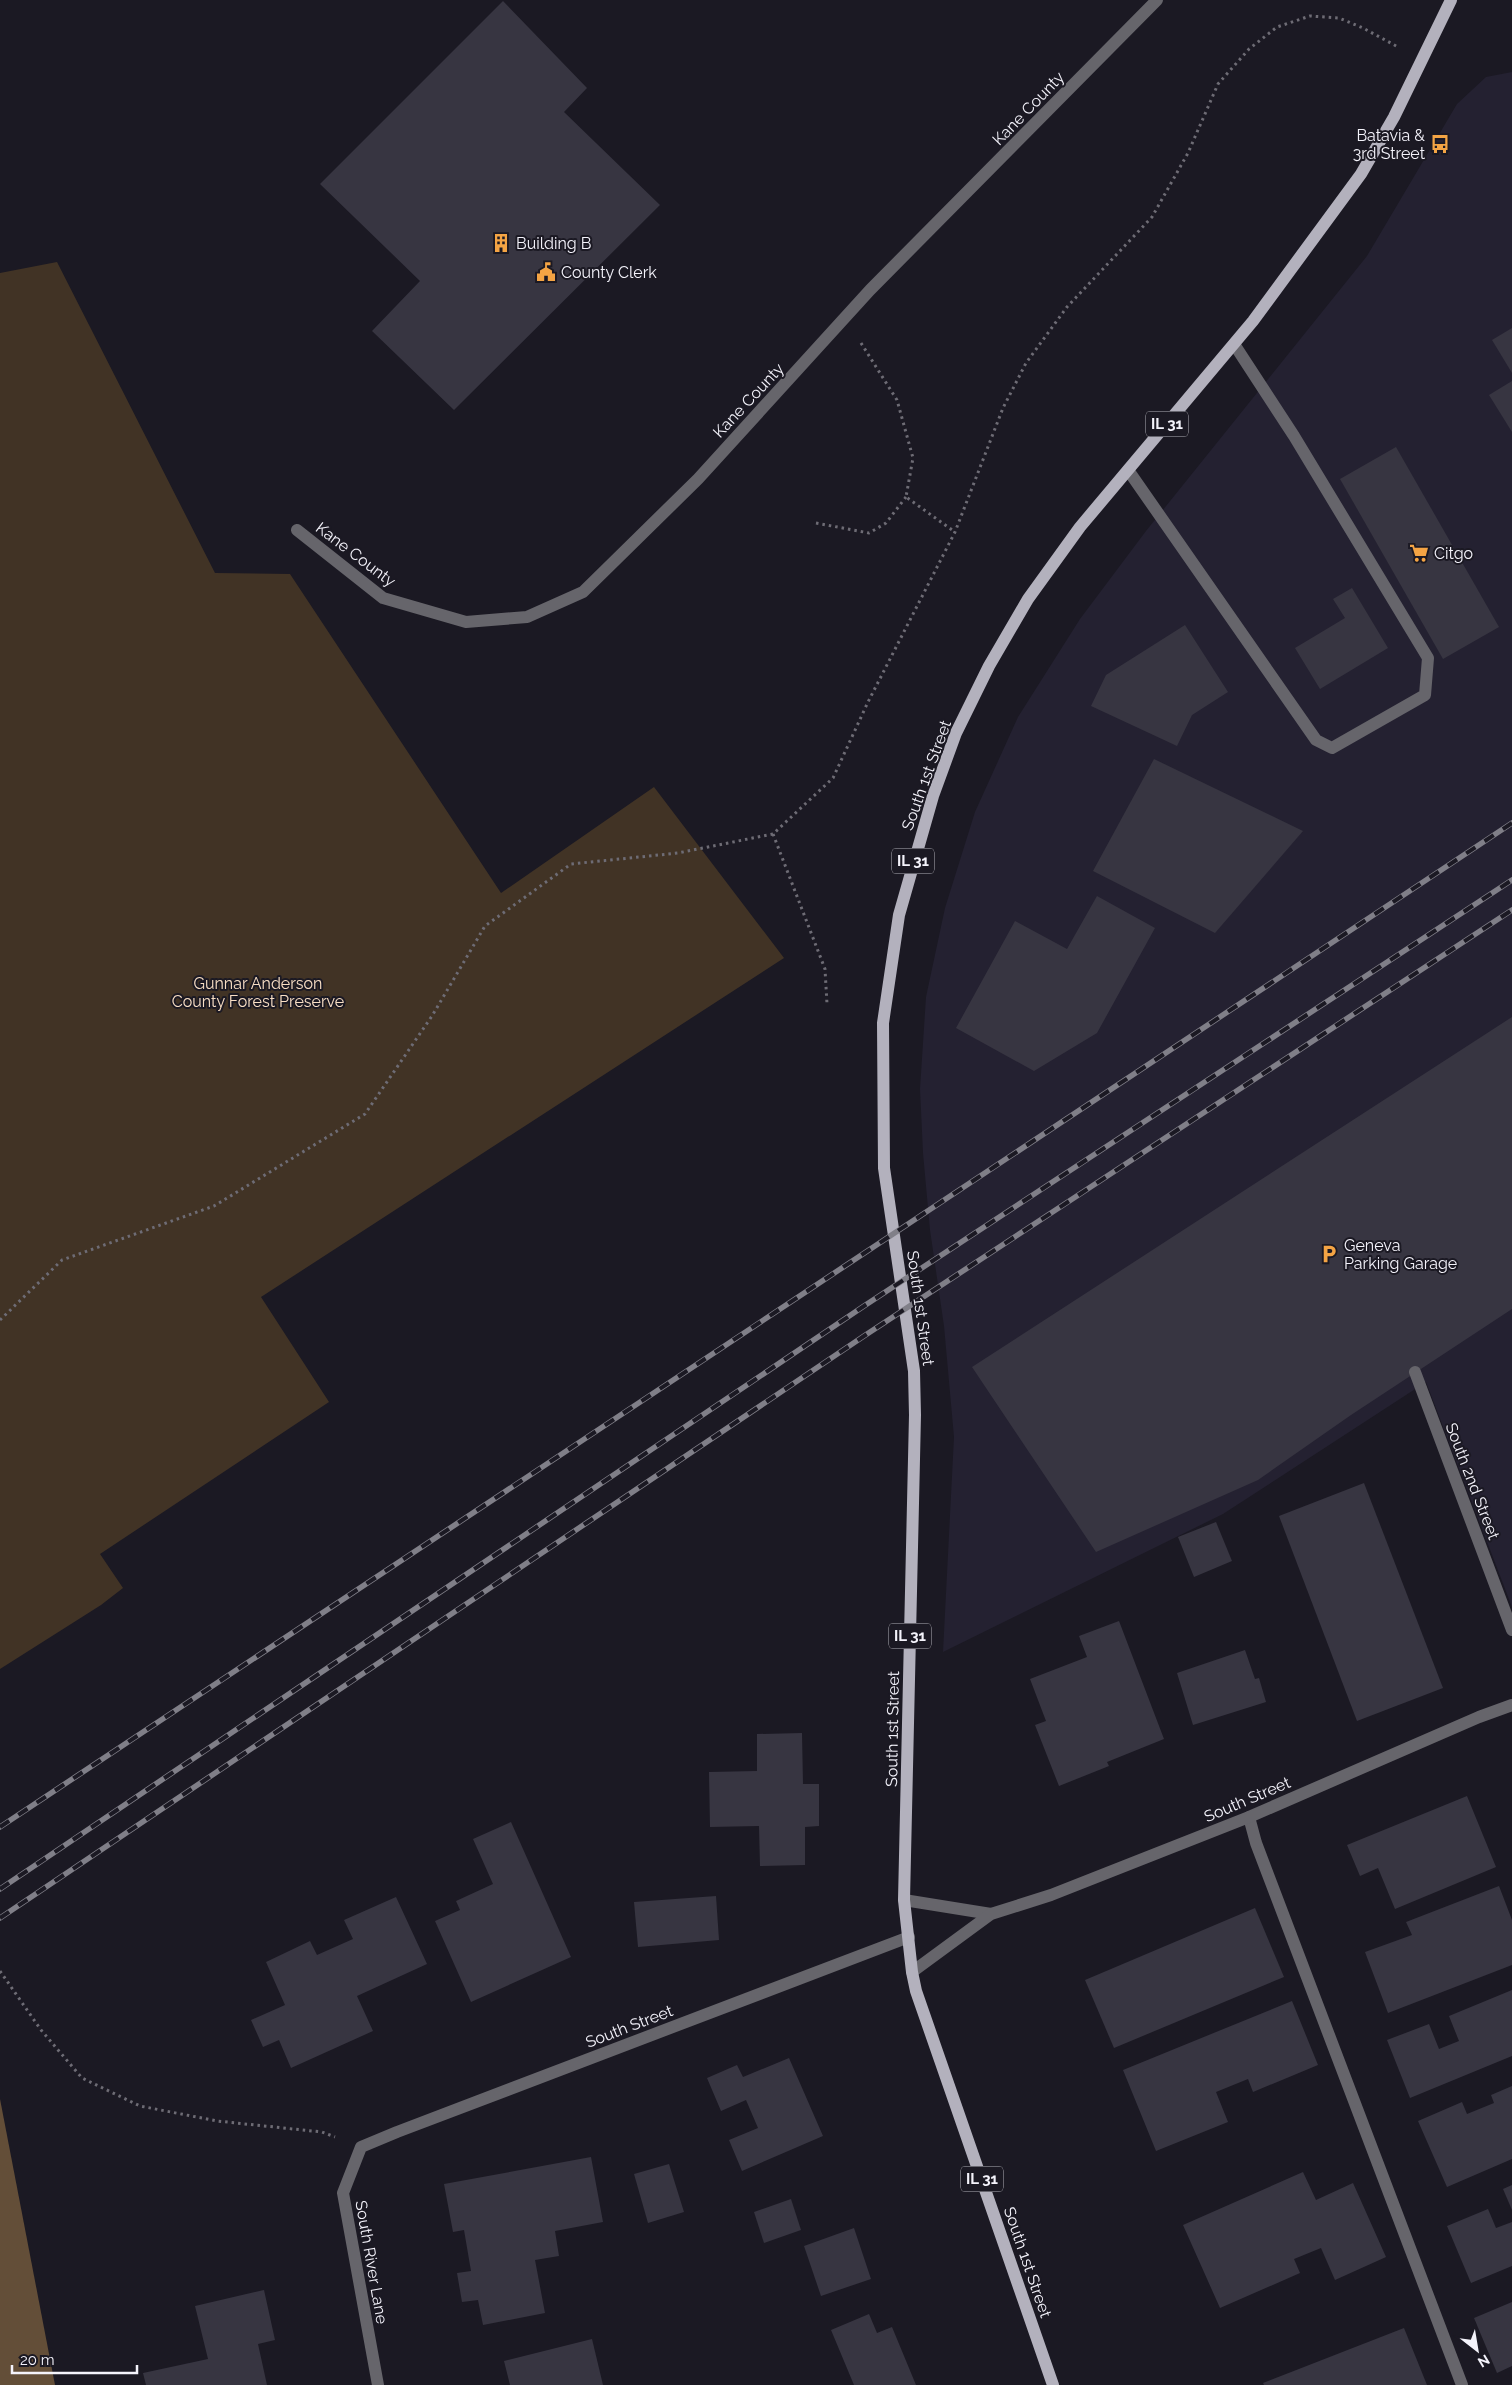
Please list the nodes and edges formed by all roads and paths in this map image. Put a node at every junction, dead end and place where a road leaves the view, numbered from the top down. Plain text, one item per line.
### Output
1 (1157, 0) edge
2 (1451, 0) edge
3 (1422, 61) junction
4 (842, 323) junction
5 (1234, 344) junction
6 (1128, 470) junction
7 (906, 497) junction
8 (816, 523) dead end
9 (296, 530) dead end
10 (955, 532) junction
11 (773, 834) junction
12 (827, 1004) dead end
13 (0, 1320) edge
14 (1415, 1372) dead end
15 (1512, 1630) edge
16 (1512, 1705) edge
17 (1248, 1817) junction
18 (904, 1900) junction
19 (991, 1914) junction
20 (908, 1937) junction
21 (0, 1971) edge
22 (912, 1972) junction
23 (336, 2138) dead end
24 (361, 2147) joint
25 (378, 2385) edge
26 (1053, 2385) edge
27 (1462, 2385) edge

1 - 4 street, Kane County
2 - 3 main road, IL 31
3 - 5 main road, South 1st Street / IL 31
3 - 10 path
4 - 7 path
4 - 9 street, Kane County
5 - 6 main road, South 1st Street / IL 31
5 - 6 street
6 - 18 main road, South 1st Street / IL 31
7 - 8 path
7 - 10 path
10 - 11 path
11 - 12 path
11 - 13 path
14 - 15 street, South 2nd Street
16 - 17 street, South Street
17 - 19 street, South Street
17 - 27 street
18 - 19 street, South Street
18 - 20 main road, South 1st Street / IL 31
19 - 22 street, South Street
20 - 22 main road, South 1st Street / IL 31
20 - 24 street, South Street
21 - 23 path
22 - 26 main road, South 1st Street / IL 31
24 - 25 street, South River Lane

